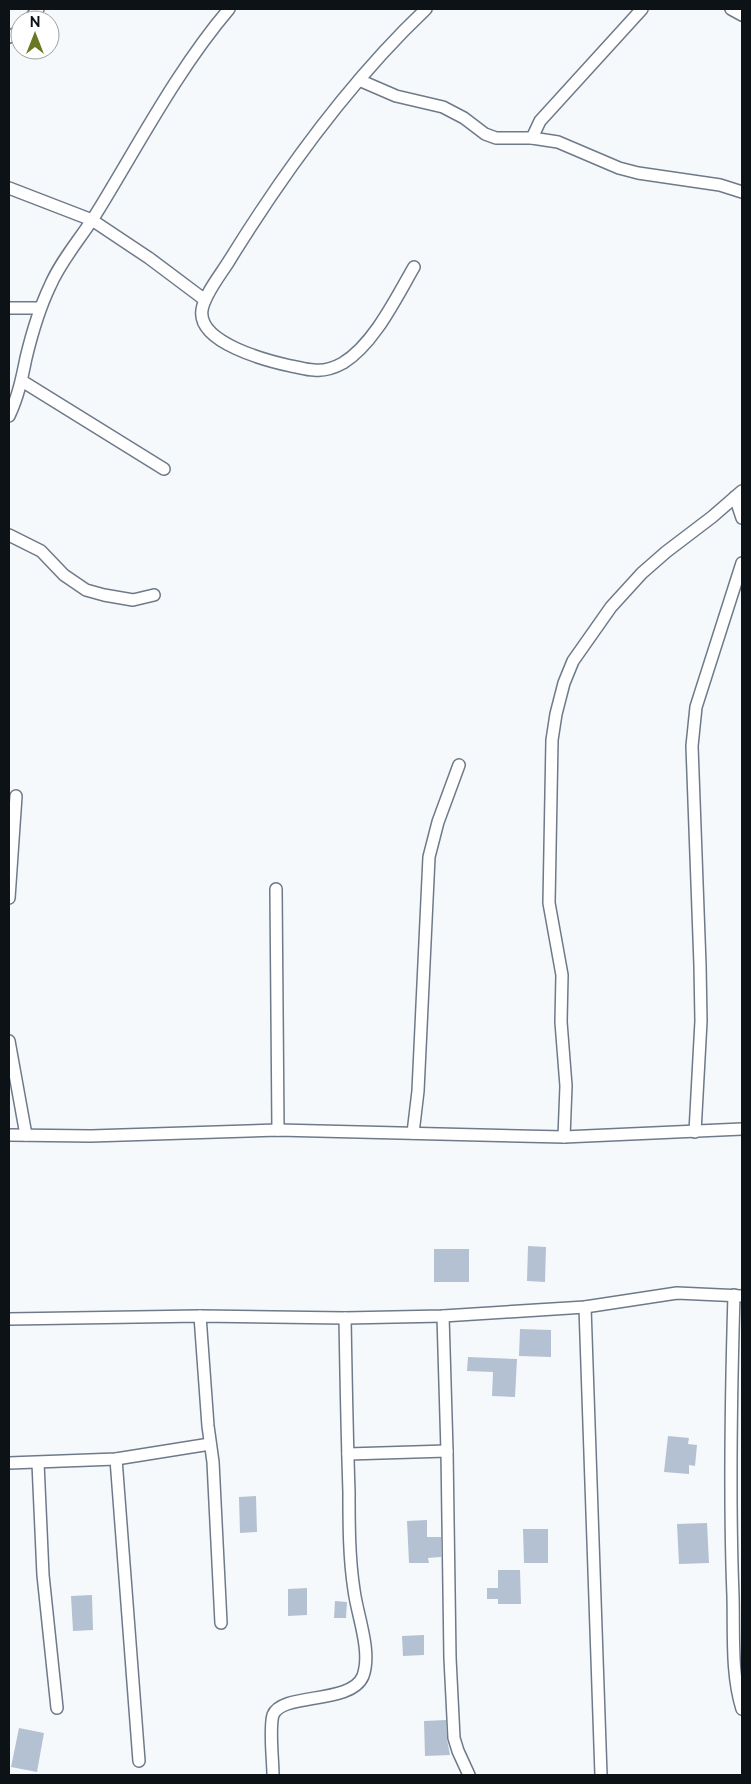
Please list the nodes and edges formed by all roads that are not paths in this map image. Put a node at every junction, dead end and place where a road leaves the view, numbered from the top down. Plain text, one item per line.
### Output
1 (229, 9) edge
2 (426, 9) edge
3 (642, 9) edge
4 (731, 9) edge
5 (742, 15) edge
6 (359, 80) junction
7 (532, 138) junction
8 (9, 188) edge
9 (742, 192) edge
10 (92, 220) junction
11 (414, 267) dead end
12 (205, 300) junction
13 (9, 308) edge
14 (40, 308) junction
15 (22, 381) junction
16 (9, 416) edge
17 (164, 469) dead end
18 (739, 494) edge
19 (742, 518) edge
20 (9, 535) edge
21 (742, 564) edge
22 (154, 595) dead end
23 (459, 765) dead end
24 (16, 796) dead end
25 (276, 889) dead end
26 (9, 898) edge
27 (9, 1041) edge
28 (742, 1129) edge
29 (278, 1130) junction
30 (695, 1132) junction
31 (413, 1133) junction
32 (26, 1134) junction
33 (9, 1135) edge
34 (564, 1137) junction
35 (738, 1296) edge
36 (586, 1307) junction
37 (200, 1316) junction
38 (443, 1316) junction
39 (9, 1318) edge
40 (345, 1318) junction
41 (210, 1444) junction
42 (447, 1451) junction
43 (348, 1454) junction
44 (116, 1459) junction
45 (9, 1463) edge
46 (38, 1463) junction
47 (221, 1623) dead end
48 (57, 1708) dead end
49 (742, 1710) edge
50 (139, 1761) dead end
51 (273, 1775) edge
52 (469, 1775) edge
53 (600, 1775) edge

1 - 10 street
2 - 6 street
3 - 7 street
4 - 5 street
6 - 7 street
6 - 12 street
7 - 9 street
8 - 10 street
10 - 12 street
10 - 14 street
11 - 12 street
13 - 14 street
14 - 15 street
15 - 16 street
15 - 17 street
18 - 19 street
18 - 34 street
20 - 22 street
21 - 30 street
23 - 31 street
24 - 26 street
25 - 29 street
27 - 32 street
28 - 30 street
29 - 31 street
29 - 32 street
30 - 34 street
31 - 34 street
32 - 33 street
35 - 36 street
35 - 49 street
36 - 38 street
36 - 53 street
37 - 39 street
37 - 40 street
37 - 41 street
38 - 40 street
38 - 42 street
40 - 43 street
41 - 44 street
41 - 47 street
42 - 43 street
42 - 52 street
43 - 51 street
44 - 46 street
44 - 50 street
45 - 46 street
46 - 48 street

